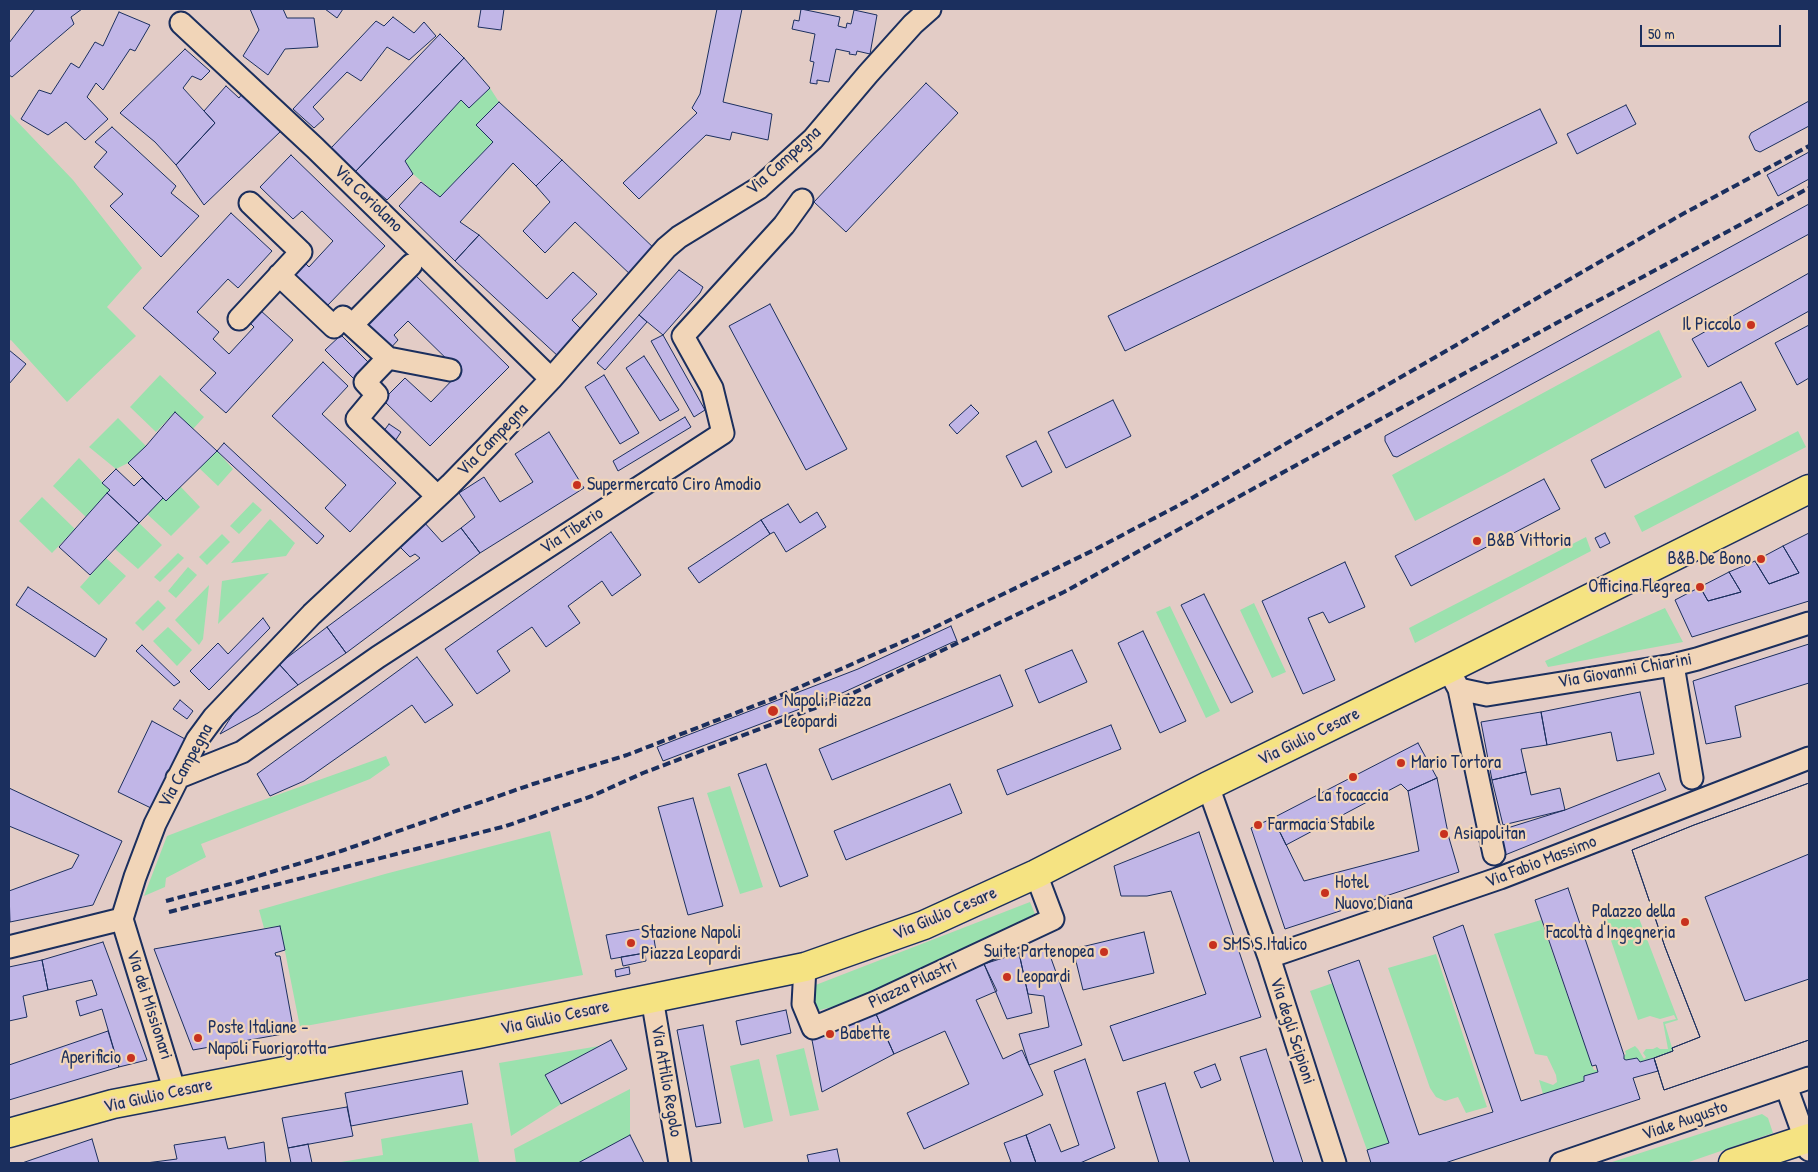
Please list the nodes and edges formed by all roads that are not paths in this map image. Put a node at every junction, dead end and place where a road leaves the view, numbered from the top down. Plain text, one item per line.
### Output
1 (930, 9) edge
2 (181, 23) dead end
3 (802, 200) dead end
4 (250, 203) dead end
5 (411, 265) dead end
6 (279, 276) junction
7 (239, 319) dead end
8 (352, 325) junction
9 (388, 358) junction
10 (450, 370) dead end
11 (551, 378) junction
12 (1808, 494) edge
13 (437, 496) junction
14 (1809, 623) edge
15 (1673, 665) junction
16 (1454, 679) junction
17 (1809, 758) edge
18 (177, 778) junction
19 (1692, 778) dead end
20 (1208, 786) junction
21 (1494, 854) dead end
22 (1036, 874) junction
23 (122, 919) junction
24 (9, 947) edge
25 (1269, 957) junction
26 (806, 967) junction
27 (652, 998) junction
28 (1809, 1078) edge
29 (1786, 1086) junction
30 (175, 1092) junction
31 (9, 1133) edge
32 (1808, 1143) edge
33 (680, 1163) edge
34 (1335, 1163) edge
35 (1561, 1163) edge
36 (1733, 1163) edge

1 - 11 street, Via Campegna
2 - 11 street, Via Coriolano
3 - 18 street, Via Tiberio
4 - 6 street
5 - 8 street
6 - 7 street
6 - 8 street
8 - 9 street
9 - 10 street
9 - 13 street
11 - 13 street, Via Campegna
12 - 16 main road, Via Giulio Cesare
13 - 18 street, Via Campegna
14 - 15 street, Via Giovanni Chiarini
15 - 16 street, Via Giovanni Chiarini
15 - 19 street
16 - 20 main road, Via Giulio Cesare
16 - 21 street
17 - 25 street, Via Fabio Massimo
18 - 23 street, Via Campegna
20 - 22 main road, Via Giulio Cesare
20 - 25 street, Via degli Scipioni
22 - 26 main road, Via Giulio Cesare
22 - 26 street, Piazza Pilastri
23 - 24 street
23 - 30 street, Via dei Missionari
25 - 34 street, Via degli Scipioni
26 - 27 main road, Via Giulio Cesare
27 - 30 main road, Via Giulio Cesare
27 - 33 street, Via Attilio Regolo
28 - 29 street, Viale Augusto
29 - 32 street
29 - 35 street, Viale Augusto
30 - 31 main road, Via Giulio Cesare
32 - 36 main road

